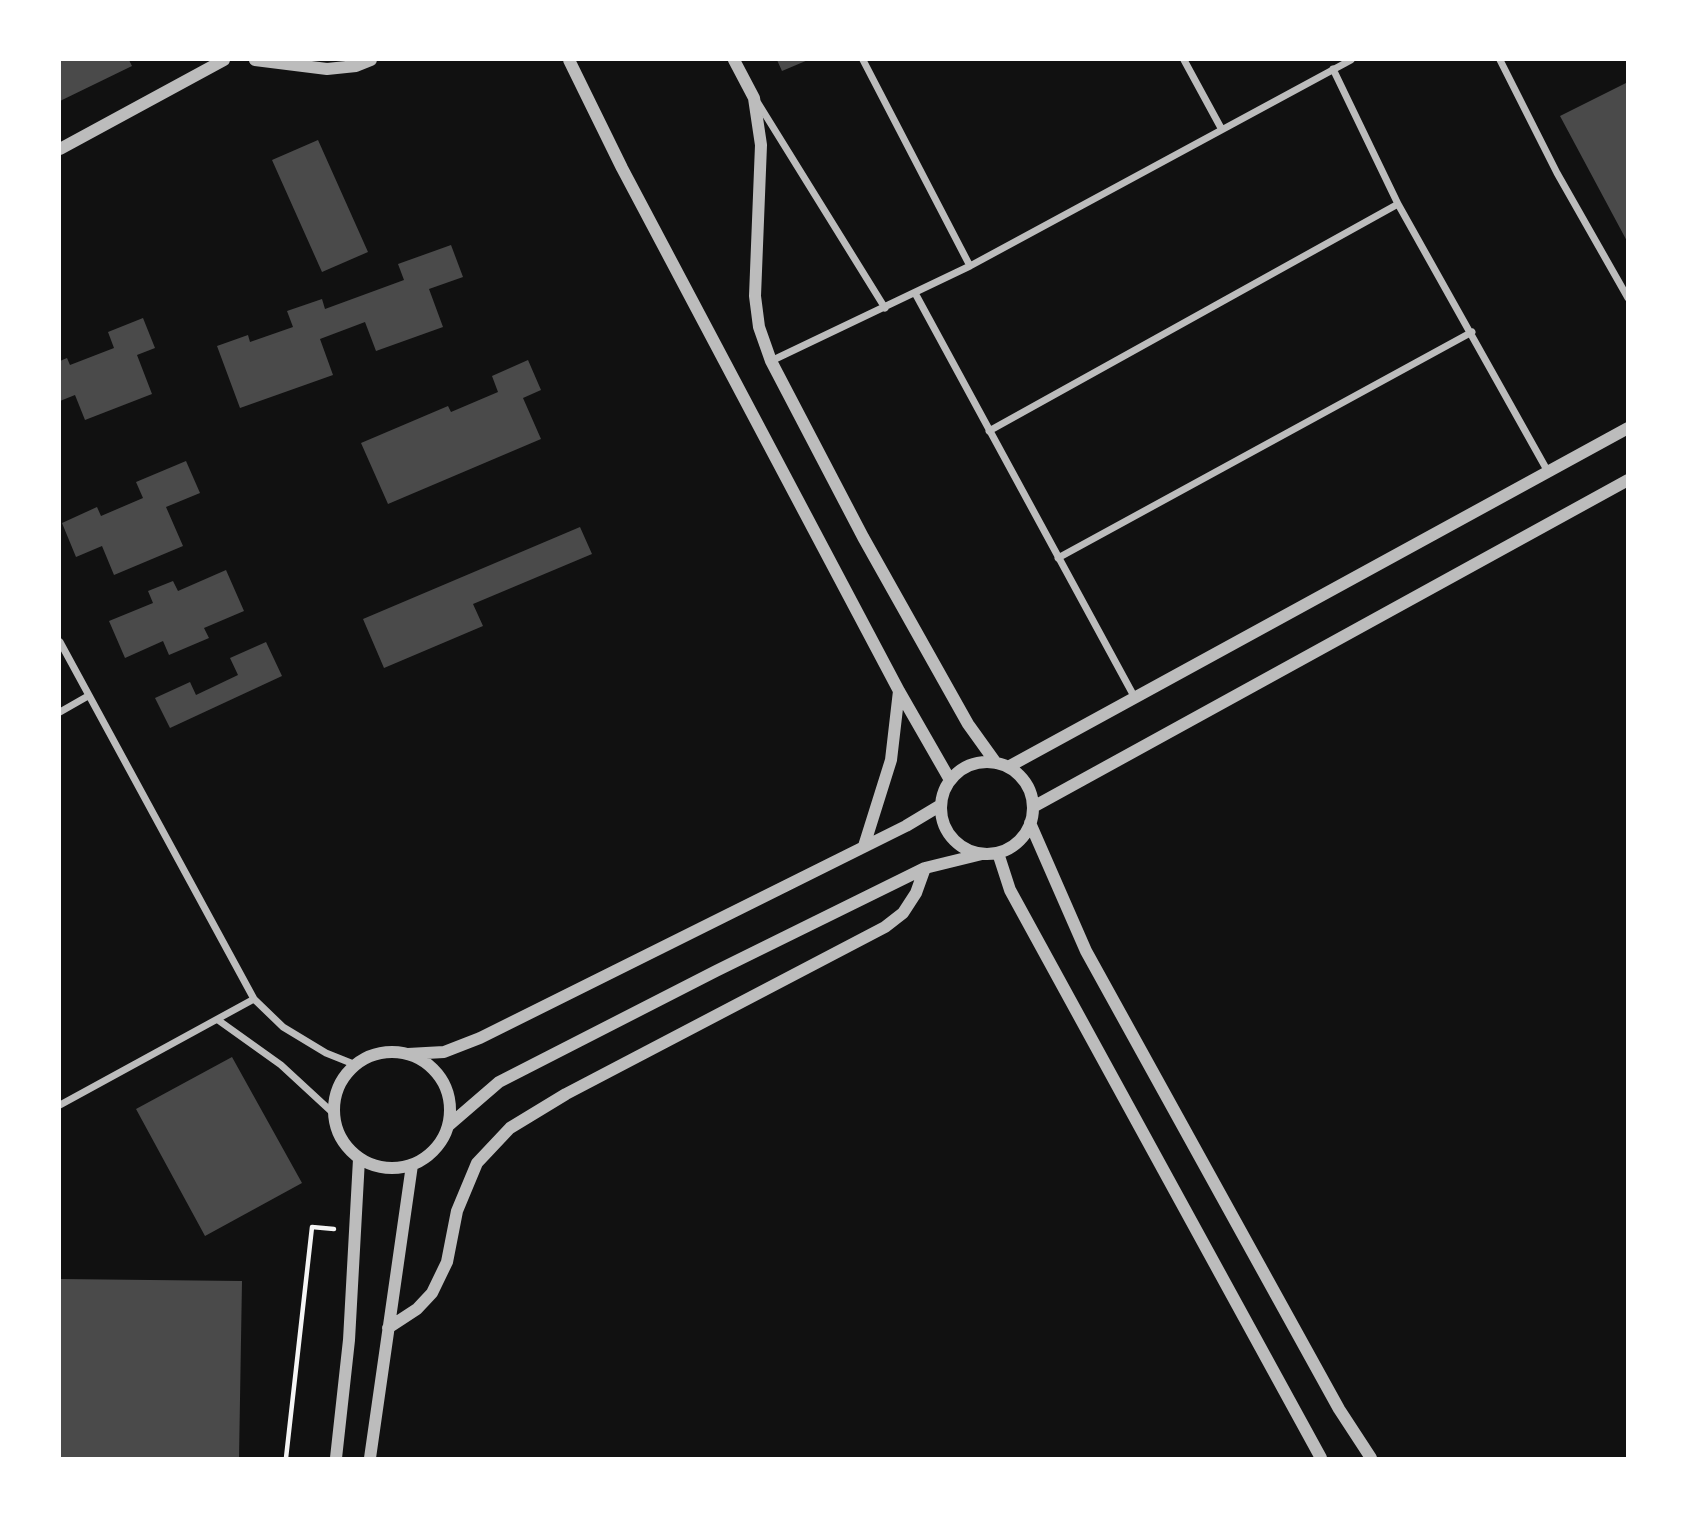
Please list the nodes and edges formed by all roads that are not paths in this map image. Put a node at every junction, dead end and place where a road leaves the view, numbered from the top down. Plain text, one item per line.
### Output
1 (224, 60) edge
2 (255, 60) edge
3 (371, 60) edge
4 (569, 60) edge
5 (734, 60) edge
6 (863, 60) edge
7 (1184, 60) edge
8 (1352, 60) edge
9 (1500, 60) edge
10 (1333, 69) junction
11 (754, 98) junction
12 (1221, 128) junction
13 (60, 149) edge
14 (1398, 204) junction
15 (970, 266) junction
16 (915, 293) junction
17 (1628, 298) edge
18 (885, 308) junction
19 (1472, 332) junction
20 (771, 362) junction
21 (1628, 429) edge
22 (989, 431) junction
23 (1547, 470) junction
24 (1628, 480) edge
25 (1058, 558) junction
26 (60, 642) edge
27 (899, 691) junction
28 (88, 696) junction
29 (1136, 699) junction
30 (60, 712) edge
31 (1002, 765) junction
32 (950, 780) junction
33 (941, 805) junction
34 (1033, 807) junction
35 (1030, 823) junction
36 (864, 846) junction
37 (998, 853) junction
38 (982, 854) junction
39 (925, 868) junction
40 (254, 999) junction
41 (218, 1020) junction
42 (408, 1054) junction
43 (356, 1065) junction
44 (60, 1105) edge
45 (333, 1112) junction
46 (448, 1126) junction
47 (359, 1159) junction
48 (412, 1165) junction
49 (388, 1328) junction
50 (337, 1458) edge
51 (370, 1458) edge
52 (1321, 1458) edge
53 (1371, 1458) edge

1 - 13 street
2 - 3 street
4 - 27 street
5 - 11 street
6 - 15 street
7 - 12 street
8 - 10 street
9 - 17 street
10 - 12 street
10 - 14 street
11 - 18 street
11 - 20 street
12 - 15 street
14 - 19 street
14 - 22 street
15 - 16 street
16 - 18 street
16 - 22 street
18 - 20 street
19 - 23 street
19 - 25 street
20 - 31 street
21 - 23 street
22 - 25 street
23 - 29 street
24 - 34 street
25 - 29 street
26 - 28 street
27 - 32 street
27 - 36 street
28 - 30 street
28 - 40 street
29 - 31 street
31 - 32 street
31 - 34 street
32 - 33 street
33 - 36 street
33 - 38 street
34 - 35 street
35 - 37 street
35 - 53 street
36 - 42 street
37 - 38 street
37 - 52 street
38 - 39 street
39 - 46 street
39 - 49 street
40 - 41 street
40 - 43 street
41 - 44 street
41 - 45 street
42 - 43 street
42 - 46 street
43 - 45 street
45 - 47 street
46 - 48 street
47 - 48 street
47 - 50 street
48 - 49 street
49 - 51 street

